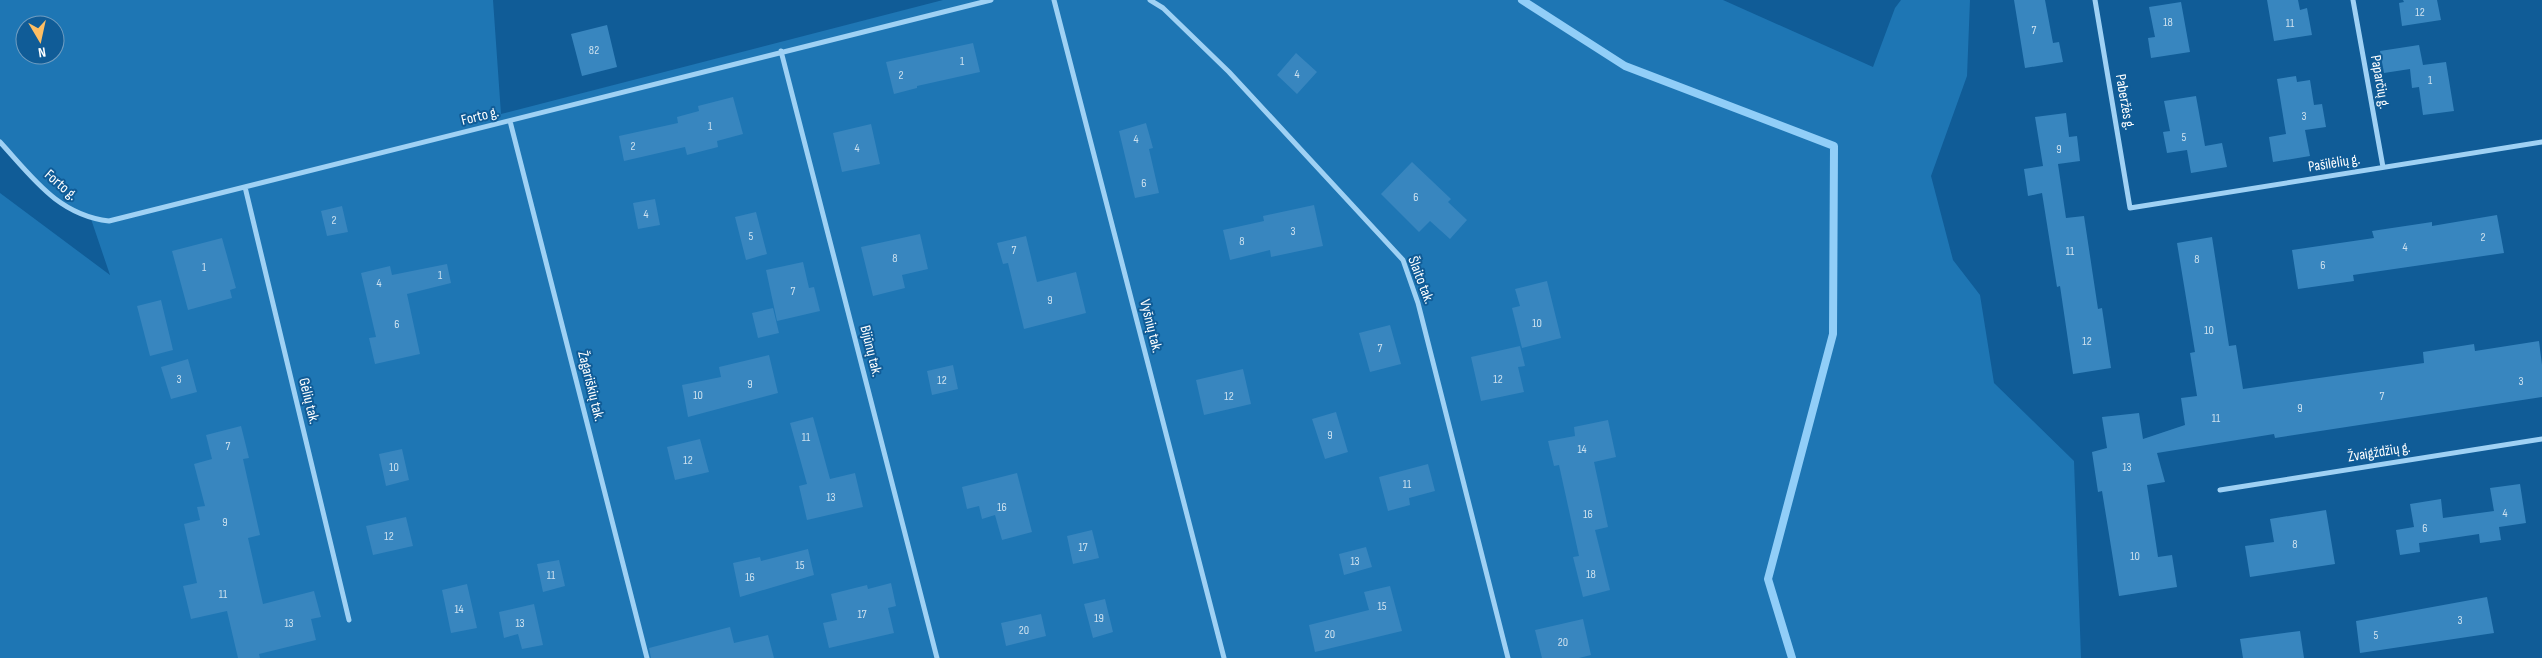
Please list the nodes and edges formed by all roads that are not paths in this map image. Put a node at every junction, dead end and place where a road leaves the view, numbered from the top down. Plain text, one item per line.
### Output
1 (991, 0) edge
2 (1054, 0) edge
3 (1150, 0) edge
4 (2095, 0) edge
5 (2353, 0) edge
6 (781, 51) junction
7 (510, 121) junction
8 (0, 142) edge
9 (2542, 142) edge
10 (2383, 167) junction
11 (245, 187) junction
12 (2130, 208) joint
13 (2542, 440) edge
14 (2220, 490) dead end
15 (349, 620) dead end
16 (647, 658) edge
17 (937, 658) edge
18 (1224, 658) edge
19 (1508, 658) edge

1 - 6 street, Forto g.
2 - 18 street, Vyšnių tak.
3 - 19 street, Šlaito tak.
4 - 12 street, Paberžės g.
5 - 10 street, Paparčių g.
6 - 7 street, Forto g.
6 - 17 street, Bijūnų tak.
7 - 11 street, Forto g.
7 - 16 street, Žagariškių tak.
8 - 11 street, Forto g.
9 - 10 street, Pašilėlių g.
10 - 12 street, Pašilėlių g.
11 - 15 street, Gėlių tak.
13 - 14 street, Žvaigždžių g.

